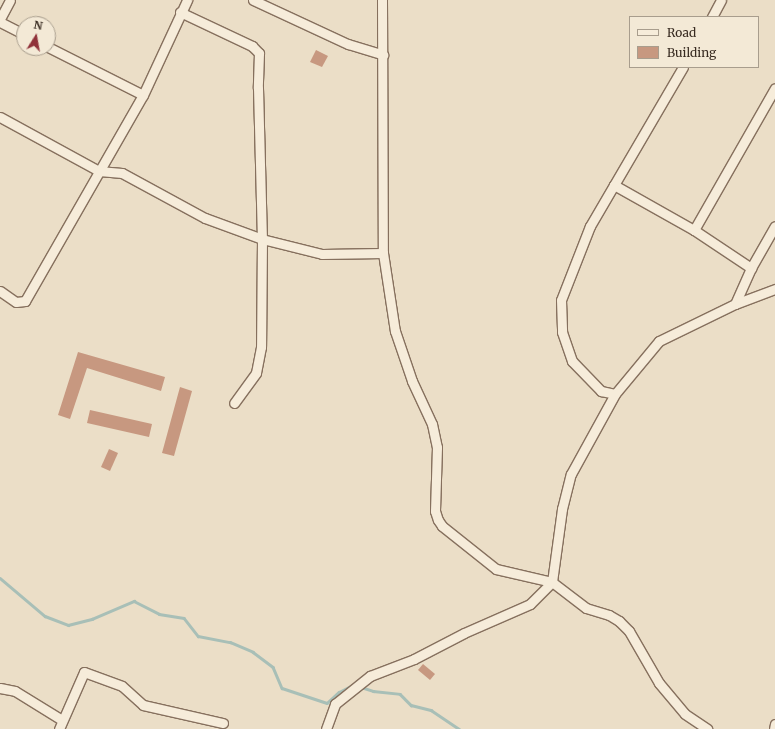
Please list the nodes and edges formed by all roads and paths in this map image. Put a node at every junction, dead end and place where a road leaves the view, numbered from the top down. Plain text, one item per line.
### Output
1 (10, 0) edge
2 (187, 0) edge
3 (254, 0) edge
4 (382, 0) edge
5 (721, 0) edge
6 (180, 12) junction
7 (713, 16) edge
8 (0, 19) edge
9 (0, 22) edge
10 (16, 30) edge
11 (56, 51) edge
12 (383, 55) junction
13 (682, 68) edge
14 (775, 88) edge
15 (143, 95) junction
16 (0, 116) edge
17 (99, 171) junction
18 (614, 185) junction
19 (775, 226) edge
20 (694, 230) junction
21 (262, 239) junction
22 (383, 253) junction
23 (751, 268) junction
24 (775, 289) edge
25 (0, 291) edge
26 (734, 304) junction
27 (615, 394) junction
28 (234, 403) dead end
29 (552, 582) junction
30 (0, 688) edge
31 (223, 723) dead end
32 (775, 724) edge
33 (60, 725) edge
34 (326, 729) edge
35 (707, 729) edge
36 (774, 729) edge

1 - 8 street
2 - 6 street
3 - 12 street
4 - 12 street
5 - 7 street
6 - 15 street
6 - 21 street
9 - 10 street
11 - 15 street
12 - 22 street
13 - 18 street
14 - 20 street
15 - 17 street
16 - 17 street
17 - 21 street
17 - 25 street
18 - 20 street
18 - 27 street
19 - 23 street
20 - 23 street
21 - 22 street
21 - 28 street
22 - 29 street
23 - 26 street
24 - 26 street
26 - 27 street
27 - 29 street
29 - 34 street
29 - 35 street
30 - 33 street
31 - 33 street
32 - 36 street

